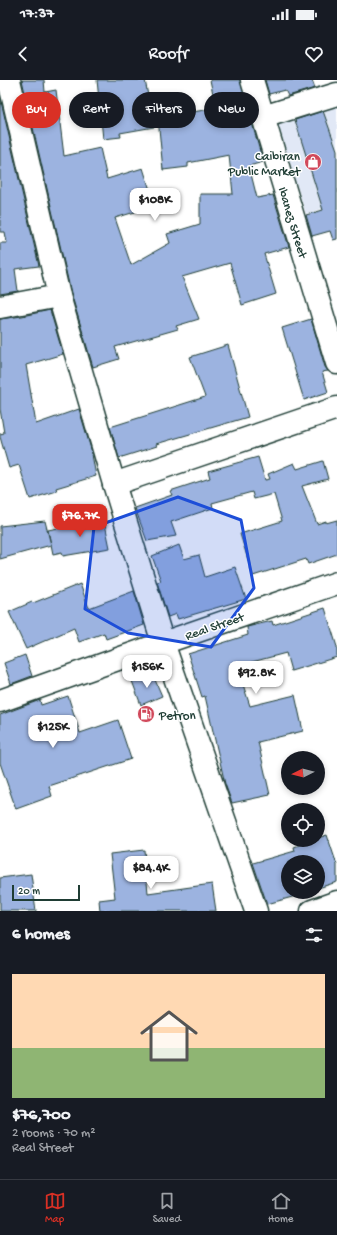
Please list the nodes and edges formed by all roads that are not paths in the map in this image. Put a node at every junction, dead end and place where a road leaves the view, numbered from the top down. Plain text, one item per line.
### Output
1 (9, 80) edge
2 (252, 80) edge
3 (337, 94) edge
4 (263, 117) junction
5 (59, 296) junction
6 (0, 307) edge
7 (337, 363) edge
8 (337, 408) edge
9 (114, 484) junction
10 (337, 583) edge
11 (163, 643) junction
12 (0, 701) edge
13 (337, 902) edge
14 (256, 911) edge
15 (312, 911) edge

1 - 5 street
2 - 4 street, Ibanez Street
3 - 4 street
4 - 7 street, Ibanez Street
5 - 6 street
5 - 9 street
8 - 9 street
9 - 11 street
10 - 11 street, Real Street
11 - 12 street, Real Street
11 - 14 street
13 - 15 street

